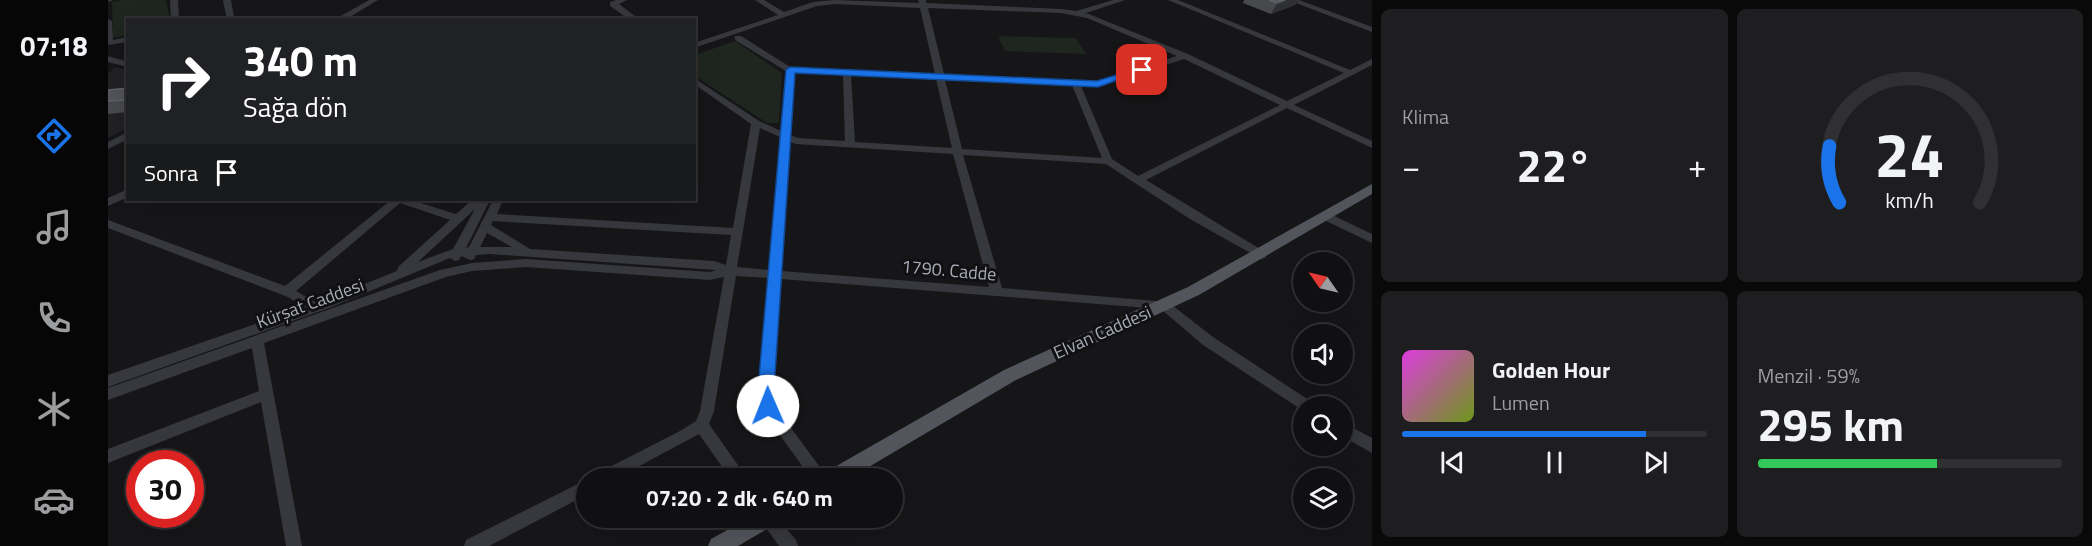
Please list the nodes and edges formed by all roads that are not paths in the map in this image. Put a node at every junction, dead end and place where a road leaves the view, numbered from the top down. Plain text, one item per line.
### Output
1 (174, 0) edge
2 (227, 0) edge
3 (374, 0) edge
4 (623, 0) edge
5 (759, 0) edge
6 (1015, 0) edge
7 (1121, 0) edge
8 (1172, 0) edge
9 (1292, 0) edge
10 (827, 2) edge
11 (922, 2) edge
12 (1019, 9) junction
13 (1077, 14) junction
14 (785, 16) junction
15 (175, 18) edge
16 (230, 18) edge
17 (342, 18) edge
18 (633, 18) edge
19 (108, 21) edge
20 (1372, 30) edge
21 (738, 38) junction
22 (126, 39) edge
23 (108, 43) edge
24 (696, 45) edge
25 (696, 51) edge
26 (1185, 56) junction
27 (108, 59) edge
28 (1372, 62) edge
29 (126, 64) edge
30 (790, 70) junction
31 (847, 73) junction
32 (1351, 73) junction
33 (938, 76) junction
34 (696, 81) edge
35 (1075, 83) junction
36 (1288, 104) junction
37 (756, 123) junction
38 (126, 136) edge
39 (784, 137) junction
40 (850, 145) junction
41 (1372, 145) edge
42 (108, 146) edge
43 (957, 150) junction
44 (1108, 161) junction
45 (1138, 180) junction
46 (1372, 188) edge
47 (126, 193) edge
48 (396, 201) edge
49 (404, 201) edge
50 (477, 201) edge
51 (484, 201) edge
52 (498, 201) edge
53 (108, 203) edge
54 (1326, 216) junction
55 (457, 218) junction
56 (488, 222) junction
57 (108, 224) edge
58 (736, 232) junction
59 (1372, 239) edge
60 (473, 250) junction
61 (458, 252) junction
62 (528, 252) junction
63 (1261, 255) junction
64 (464, 268) junction
65 (730, 271) junction
66 (444, 273) junction
67 (775, 274) junction
68 (394, 277) junction
69 (286, 292) junction
70 (997, 292) junction
71 (1164, 305) junction
72 (315, 308) junction
73 (257, 341) junction
74 (108, 381) edge
75 (108, 394) edge
76 (267, 394) junction
77 (1293, 397) edge
78 (701, 424) junction
79 (1353, 435) edge
80 (1372, 446) edge
81 (108, 456) edge
82 (623, 468) edge
83 (732, 468) edge
84 (813, 468) edge
85 (850, 468) edge
86 (576, 492) edge
87 (750, 528) edge
88 (775, 528) edge
89 (294, 546) edge
90 (472, 546) edge
91 (718, 546) edge
92 (790, 546) edge

1 - 15 street
2 - 16 street
3 - 17 street
4 - 18 street
5 - 14 street
6 - 12 street
7 - 13 street
8 - 32 street
9 - 20 street
10 - 11 street
10 - 14 street
10 - 21 street
11 - 12 street
11 - 33 street
12 - 13 street
13 - 26 street
14 - 24 street
19 - 23 street
21 - 25 street
21 - 30 street
22 - 23 street
26 - 35 street
26 - 36 street
27 - 29 street
28 - 32 street
30 - 31 street
30 - 39 street
31 - 33 street
31 - 40 street
32 - 36 street
33 - 35 street
33 - 43 street
34 - 37 street
35 - 44 street
36 - 41 street
36 - 45 street
37 - 39 street
37 - 58 street
38 - 42 street
39 - 40 street
39 - 67 street
40 - 43 street
43 - 44 street
43 - 70 street
44 - 45 street
45 - 63 street
46 - 54 main road, Elvan Caddesi
47 - 53 street
48 - 69 street
49 - 55 street
50 - 55 street
51 - 61 street
52 - 56 street
54 - 59 street
54 - 63 main road, Elvan Caddesi
55 - 68 street
56 - 58 street
56 - 60 street
56 - 62 street
57 - 69 street
58 - 65 street
60 - 61 street, 1790. Cadde
60 - 62 street, 1790. Cadde
60 - 64 street
61 - 66 street
61 - 68 street, 1790. Cadde
62 - 65 street, 1790. Cadde
63 - 71 main road, Elvan Caddesi
64 - 65 street, 1790. Cadde
64 - 66 street, 1790. Cadde
65 - 67 street, 1790. Cadde
65 - 78 street
66 - 73 street, Kürşat Caddesi
67 - 70 street, 1790. Cadde
67 - 84 street
68 - 72 street, Kürşat Caddesi
69 - 72 street
70 - 71 street, 1790. Cadde
71 - 77 street
71 - 85 main road, Elvan Caddesi
72 - 74 street, Kürşat Caddesi
73 - 75 street, Kürşat Caddesi
73 - 76 street
76 - 81 street
76 - 89 street
78 - 82 street
78 - 83 street
79 - 80 street
86 - 90 street
87 - 91 main road
88 - 92 street

